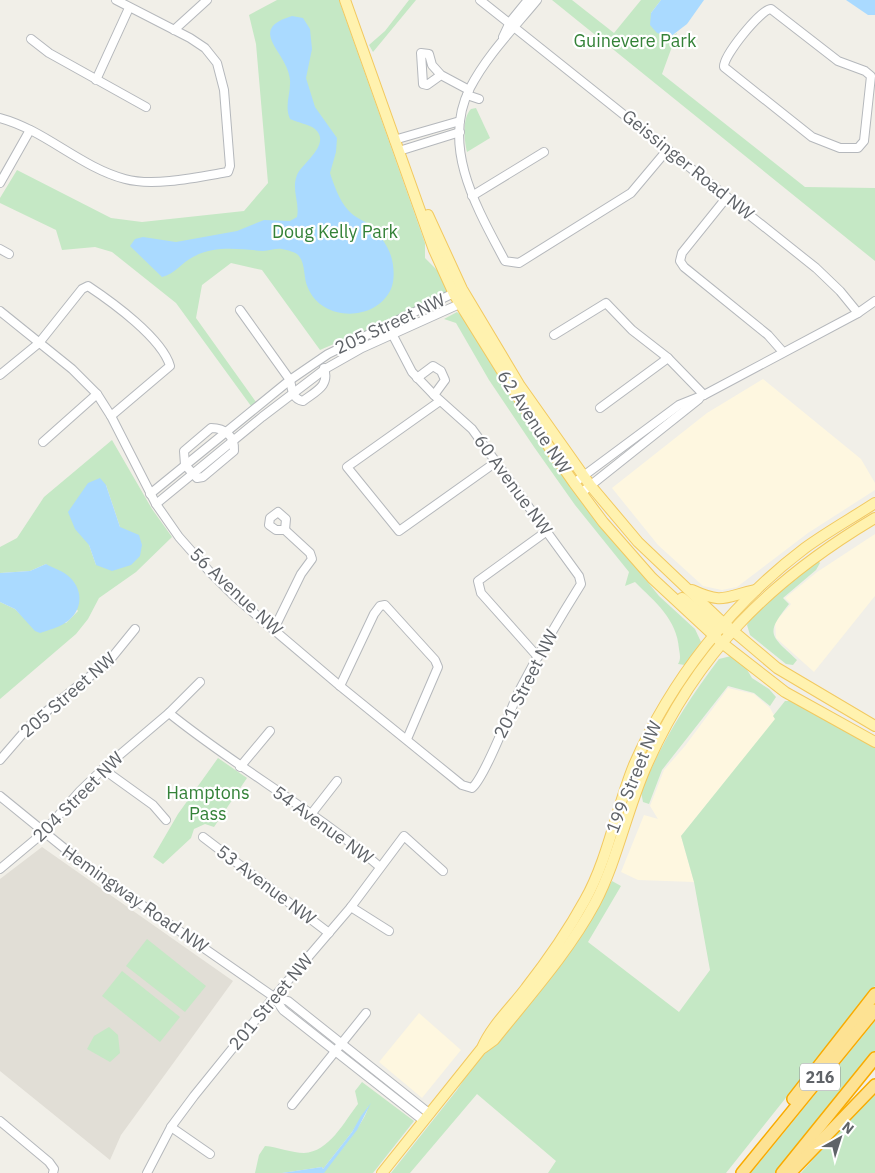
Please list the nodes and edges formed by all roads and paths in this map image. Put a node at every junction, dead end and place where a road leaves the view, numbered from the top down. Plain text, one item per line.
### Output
1 (116, 0) edge
2 (207, 0) edge
3 (346, 0) edge
4 (480, 0) edge
5 (528, 0) edge
6 (537, 0) edge
7 (129, 8) junction
8 (513, 24) junction
9 (174, 30) junction
10 (31, 39) dead end
11 (441, 75) dead end
12 (96, 80) junction
13 (468, 93) junction
14 (479, 99) dead end
15 (146, 107) dead end
16 (871, 107) edge
17 (866, 116) junction
18 (875, 116) edge
19 (0, 118) edge
20 (460, 121) junction
21 (30, 130) junction
22 (460, 132) junction
23 (394, 140) junction
24 (668, 149) junction
25 (399, 151) junction
26 (544, 152) dead end
27 (0, 181) edge
28 (472, 196) junction
29 (727, 197) junction
30 (0, 249) edge
31 (9, 254) dead end
32 (458, 291) junction
33 (875, 301) edge
34 (464, 302) junction
35 (240, 310) dead end
36 (0, 311) edge
37 (858, 313) junction
38 (388, 326) junction
39 (554, 335) dead end
40 (392, 336) junction
41 (39, 342) junction
42 (783, 352) junction
43 (668, 358) junction
44 (319, 360) junction
45 (325, 369) junction
46 (0, 375) edge
47 (417, 378) junction
48 (290, 380) junction
49 (292, 393) junction
50 (97, 394) junction
51 (434, 395) junction
52 (704, 395) junction
53 (440, 401) junction
54 (600, 408) dead end
55 (111, 416) junction
56 (226, 431) junction
57 (233, 440) junction
58 (43, 442) dead end
59 (496, 462) junction
60 (185, 465) junction
61 (193, 474) junction
62 (584, 476) junction
63 (574, 483) junction
64 (590, 486) junction
65 (581, 492) junction
66 (150, 494) junction
67 (875, 503) edge
68 (156, 504) junction
69 (875, 518) edge
70 (285, 530) dead end
71 (547, 531) junction
72 (581, 584) joint
73 (682, 585) junction
74 (756, 590) junction
75 (135, 629) dead end
76 (274, 629) junction
77 (720, 629) junction
78 (732, 631) junction
79 (722, 643) junction
80 (538, 658) junction
81 (200, 682) dead end
82 (340, 686) junction
83 (169, 713) junction
84 (875, 726) edge
85 (270, 731) dead end
86 (407, 739) junction
87 (875, 742) edge
88 (0, 760) edge
89 (240, 767) junction
90 (103, 769) junction
91 (336, 781) dead end
92 (475, 786) joint
93 (0, 796) edge
94 (312, 814) junction
95 (166, 820) dead end
96 (43, 833) junction
97 (203, 837) dead end
98 (1, 867) edge
99 (380, 867) junction
100 (443, 871) dead end
101 (351, 907) junction
102 (389, 931) dead end
103 (329, 933) junction
104 (875, 994) edge
105 (274, 997) junction
106 (875, 1010) edge
107 (366, 1013) dead end
108 (343, 1042) junction
109 (482, 1048) junction
110 (335, 1052) junction
111 (875, 1058) edge
112 (875, 1085) edge
113 (292, 1106) dead end
114 (427, 1117) junction
115 (0, 1121) edge
116 (171, 1127) junction
117 (765, 1145) junction
118 (210, 1154) dead end
119 (53, 1171) edge
120 (147, 1173) edge
121 (382, 1173) edge
122 (742, 1173) edge
123 (782, 1173) edge
124 (790, 1173) edge

1 - 7 street
2 - 9 street
3 - 23 main road, 62 Avenue NW
4 - 8 street, Geissinger Road NW
5 - 8 street
6 - 8 street
7 - 9 street
7 - 12 street
8 - 13 street
8 - 24 street, Geissinger Road NW
9 - 21 street
10 - 12 street
11 - 13 street
12 - 15 street
13 - 14 street
13 - 20 street
16 - 17 street
16 - 17 street
17 - 18 street
19 - 21 street
20 - 22 street
20 - 23 street
21 - 27 street
22 - 25 street
22 - 28 street
23 - 25 main road, 62 Avenue NW
24 - 28 street
24 - 29 street, Geissinger Road NW
25 - 32 main road, 62 Avenue NW
26 - 28 street
29 - 37 street, Geissinger Road NW
29 - 42 street
30 - 31 street
32 - 34 main road, 62 Avenue NW
32 - 38 street, 205 Street NW
33 - 37 street
34 - 40 street, 205 Street NW
34 - 62 main road, 62 Avenue NW
34 - 63 main road, 62 Avenue NW
35 - 48 street
36 - 41 street, 56 Avenue NW
37 - 42 street
38 - 40 street, 60 Avenue NW
38 - 44 street, 205 Street NW
39 - 43 street
40 - 45 street, 205 Street NW
40 - 47 street, 60 Avenue NW
41 - 46 street
41 - 50 street, 56 Avenue NW
41 - 55 street
42 - 52 street
43 - 52 street
43 - 54 street
44 - 45 street, 205 Street NW
44 - 48 street, 205 Street NW
45 - 49 street, 205 Street NW
45 - 49 street, 205 Street NW
47 - 51 street, 60 Avenue NW
47 - 51 street
48 - 49 street
48 - 56 street, 205 Street NW
49 - 57 street, 205 Street NW
50 - 55 street, 56 Avenue NW
50 - 58 street
51 - 53 street, 60 Avenue NW
52 - 62 street
52 - 64 street
53 - 59 street, 60 Avenue NW
53 - 59 street
55 - 66 street, 56 Avenue NW
56 - 57 street
56 - 60 street, 205 Street NW
56 - 60 street
57 - 61 street, 205 Street NW
59 - 71 street, 60 Avenue NW
60 - 61 street
60 - 66 street, 205 Street NW
61 - 68 street, 205 Street NW
62 - 63 street
62 - 64 main road, 62 Avenue NW
63 - 65 main road, 62 Avenue NW
64 - 65 street
64 - 73 main road, 62 Avenue NW
65 - 77 main road, 62 Avenue NW
66 - 68 street, 56 Avenue NW
67 - 74 main road, 199 Street NW
68 - 76 street, 56 Avenue NW
69 - 78 main road, 199 Street NW
70 - 76 street
71 - 72 street, 60 Avenue NW
71 - 80 street
72 - 80 street, 201 Street NW
73 - 74 main road
73 - 77 main road, 62 Avenue NW
74 - 77 main road, 199 Street NW
75 - 88 street, 205 Street NW
76 - 82 street, 56 Avenue NW
77 - 78 main road
77 - 79 main road
77 - 109 main road, 199 Street NW
78 - 79 main road, 199 Street NW
78 - 84 main road
79 - 87 main road
79 - 109 main road, 199 Street NW
80 - 92 street, 201 Street NW
81 - 83 street, 204 Street NW
82 - 86 street, 56 Avenue NW
82 - 86 street
83 - 89 street, 54 Avenue NW
83 - 90 street, 204 Street NW
85 - 89 street
86 - 92 street, 56 Avenue NW
89 - 94 street, 54 Avenue NW
90 - 95 street
90 - 96 street, 204 Street NW
91 - 94 street
93 - 96 street, Hemingway Road NW
94 - 99 street, 54 Avenue NW
96 - 98 street, 204 Street NW
96 - 105 street, Hemingway Road NW
97 - 103 street, 53 Avenue NW
99 - 100 street, 201 Street NW
99 - 101 street, 201 Street NW
101 - 102 street
101 - 103 street, 201 Street NW
103 - 105 street, 201 Street NW
104 - 117 highway
105 - 108 street, Hemingway Road NW
105 - 110 street, Hemingway Road NW
105 - 116 street, 201 Street NW
106 - 117 highway, 216
107 - 108 street
108 - 110 street
108 - 114 street, Hemingway Road NW
109 - 114 main road, 199 Street NW
110 - 113 street
110 - 114 street, Hemingway Road NW
111 - 123 highway, 216
112 - 124 highway
114 - 121 main road, 199 Street NW
115 - 119 street
116 - 118 street
116 - 120 street, 201 Street NW
117 - 122 highway, 216

